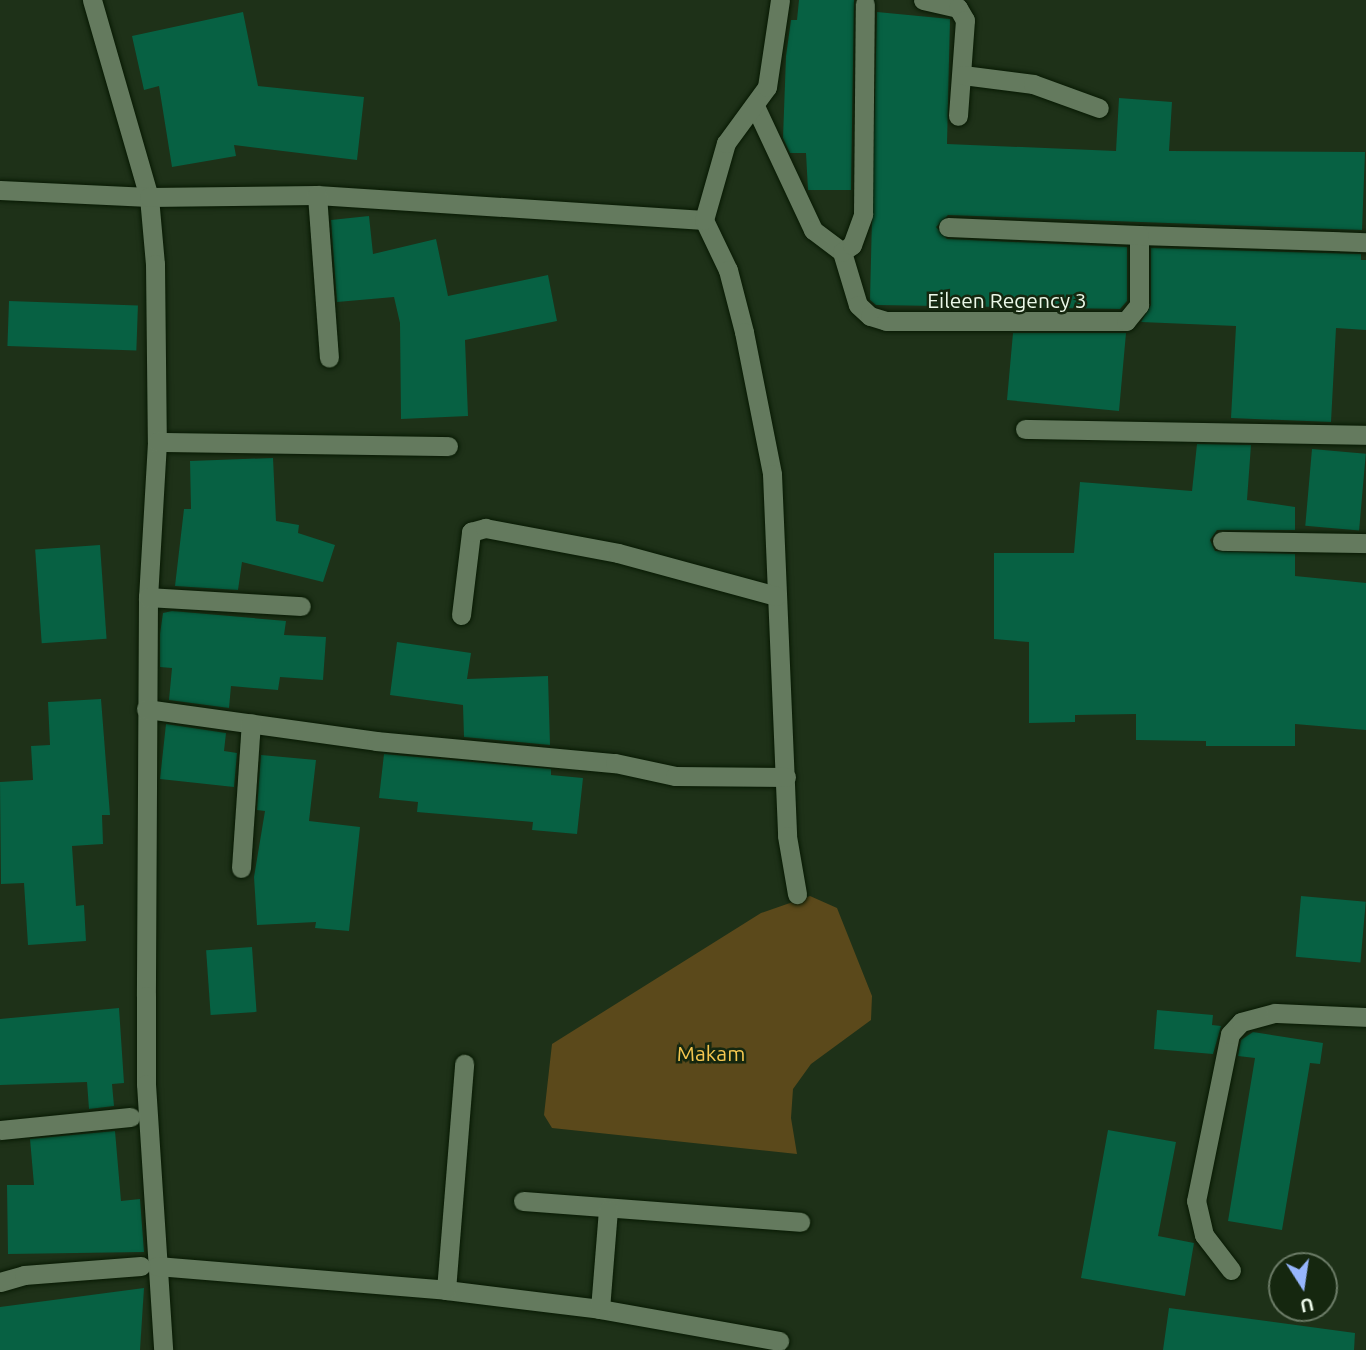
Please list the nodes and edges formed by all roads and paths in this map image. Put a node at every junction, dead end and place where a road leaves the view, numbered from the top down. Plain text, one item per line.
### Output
1 (92, 0) edge
2 (780, 0) edge
3 (923, 0) edge
4 (866, 4) dead end
5 (962, 75) junction
6 (755, 106) junction
7 (1099, 108) dead end
8 (958, 116) dead end
9 (0, 190) edge
10 (317, 195) junction
11 (149, 197) junction
12 (704, 219) junction
13 (948, 227) dead end
14 (1139, 235) junction
15 (1366, 242) edge
16 (842, 251) junction
17 (330, 358) dead end
18 (1025, 429) dead end
19 (1366, 435) edge
20 (158, 442) junction
21 (448, 446) dead end
22 (1222, 541) dead end
23 (1366, 543) edge
24 (776, 596) junction
25 (148, 597) junction
26 (301, 606) dead end
27 (461, 615) dead end
28 (146, 709) junction
29 (251, 723) junction
30 (786, 777) junction
31 (241, 868) dead end
32 (797, 894) dead end
33 (1366, 1017) edge
34 (464, 1064) dead end
35 (130, 1116) dead end
36 (0, 1130) edge
37 (523, 1201) dead end
38 (608, 1210) junction
39 (800, 1222) dead end
40 (149, 1266) junction
41 (1231, 1270) dead end
42 (0, 1282) edge
43 (446, 1290) junction
44 (600, 1309) junction
45 (779, 1340) dead end
46 (163, 1350) edge

1 - 11 street
2 - 6 street
3 - 5 street
4 - 16 street
5 - 7 street
5 - 8 street
6 - 12 street
6 - 16 street
9 - 11 street
10 - 11 street
10 - 12 street
10 - 17 street
11 - 20 street
12 - 24 street
13 - 14 street
14 - 15 street
14 - 16 street, Eileen Regency 3
18 - 19 street
20 - 21 street
20 - 25 street
22 - 23 street
24 - 27 street
24 - 30 street
25 - 26 street
25 - 28 street
28 - 29 street
28 - 40 street
29 - 30 street
29 - 31 street
30 - 32 street
33 - 41 street
34 - 43 street
35 - 36 street
37 - 38 street
38 - 39 street
38 - 44 street
40 - 42 street
40 - 43 street
40 - 46 street
43 - 44 street
44 - 45 street

